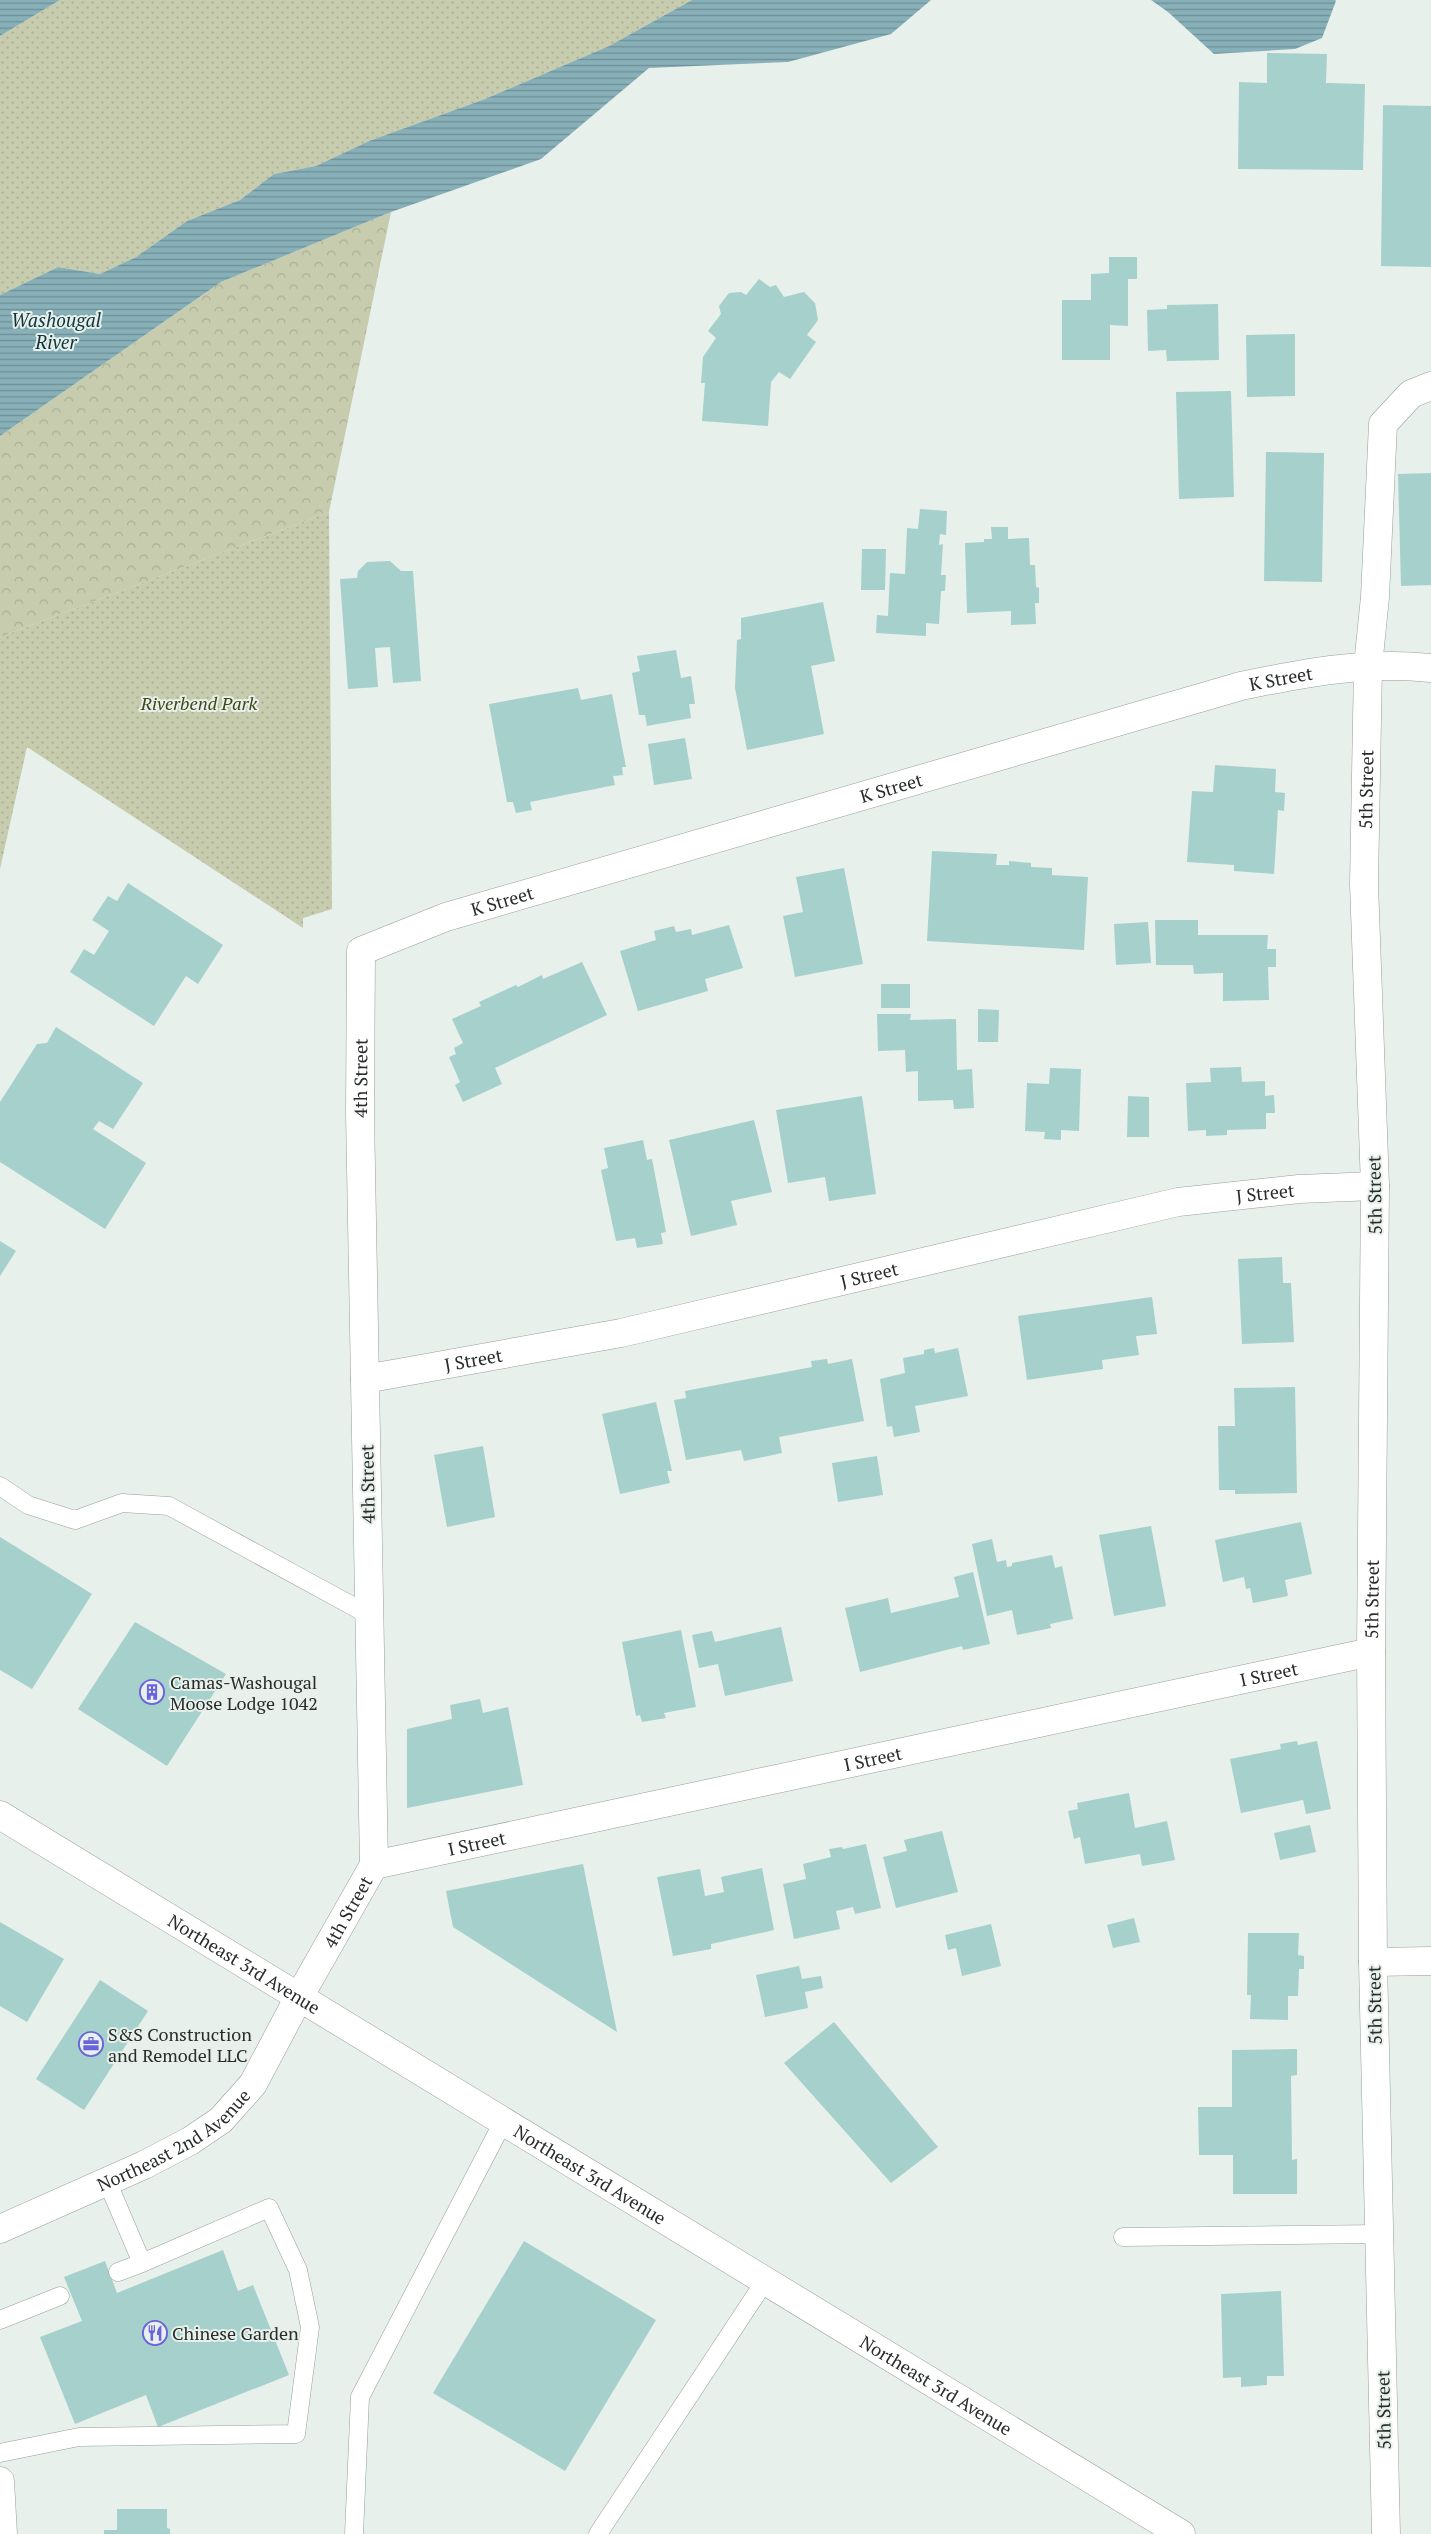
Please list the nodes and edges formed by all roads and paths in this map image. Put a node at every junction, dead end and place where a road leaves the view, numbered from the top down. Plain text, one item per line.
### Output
1 (1431, 386) edge
2 (1368, 666) junction
3 (1431, 668) edge
4 (361, 951) joint
5 (1375, 1186) junction
6 (365, 1379) junction
7 (0, 1486) edge
8 (370, 1615) junction
9 (1371, 1652) junction
10 (0, 1815) edge
11 (374, 1865) junction
12 (1431, 1961) edge
13 (1373, 1962) junction
14 (299, 1997) junction
15 (503, 2122) junction
16 (107, 2181) junction
17 (0, 2229) edge
18 (1379, 2234) junction
19 (1123, 2237) dead end
20 (142, 2263) junction
21 (118, 2272) dead end
22 (765, 2281) junction
23 (60, 2296) dead end
24 (0, 2320) edge
25 (0, 2453) edge
26 (0, 2480) edge
27 (3, 2534) edge
28 (354, 2534) edge
29 (598, 2534) edge
30 (1181, 2534) edge
31 (1386, 2534) edge

1 - 2 street, 5th Street
2 - 3 street, K Street
2 - 4 street, K Street
2 - 5 street, 5th Street
4 - 6 street, 4th Street
5 - 6 street, J Street
5 - 9 street, 5th Street
6 - 8 street, 4th Street
7 - 8 lane
8 - 11 street, 4th Street
9 - 11 street, I Street
9 - 13 street, 5th Street
10 - 14 street, Northeast 3rd Avenue
11 - 14 street, 4th Street
12 - 13 street
13 - 18 street, 5th Street
14 - 15 street, Northeast 3rd Avenue
14 - 16 street, Northeast 2nd Avenue
15 - 22 street, Northeast 3rd Avenue
15 - 28 lane
16 - 17 street, Northeast 2nd Avenue
16 - 20 lane
18 - 19 lane
18 - 31 street, 5th Street
20 - 21 lane
20 - 25 lane
22 - 29 lane
22 - 30 street, Northeast 3rd Avenue
23 - 24 lane
26 - 27 street

